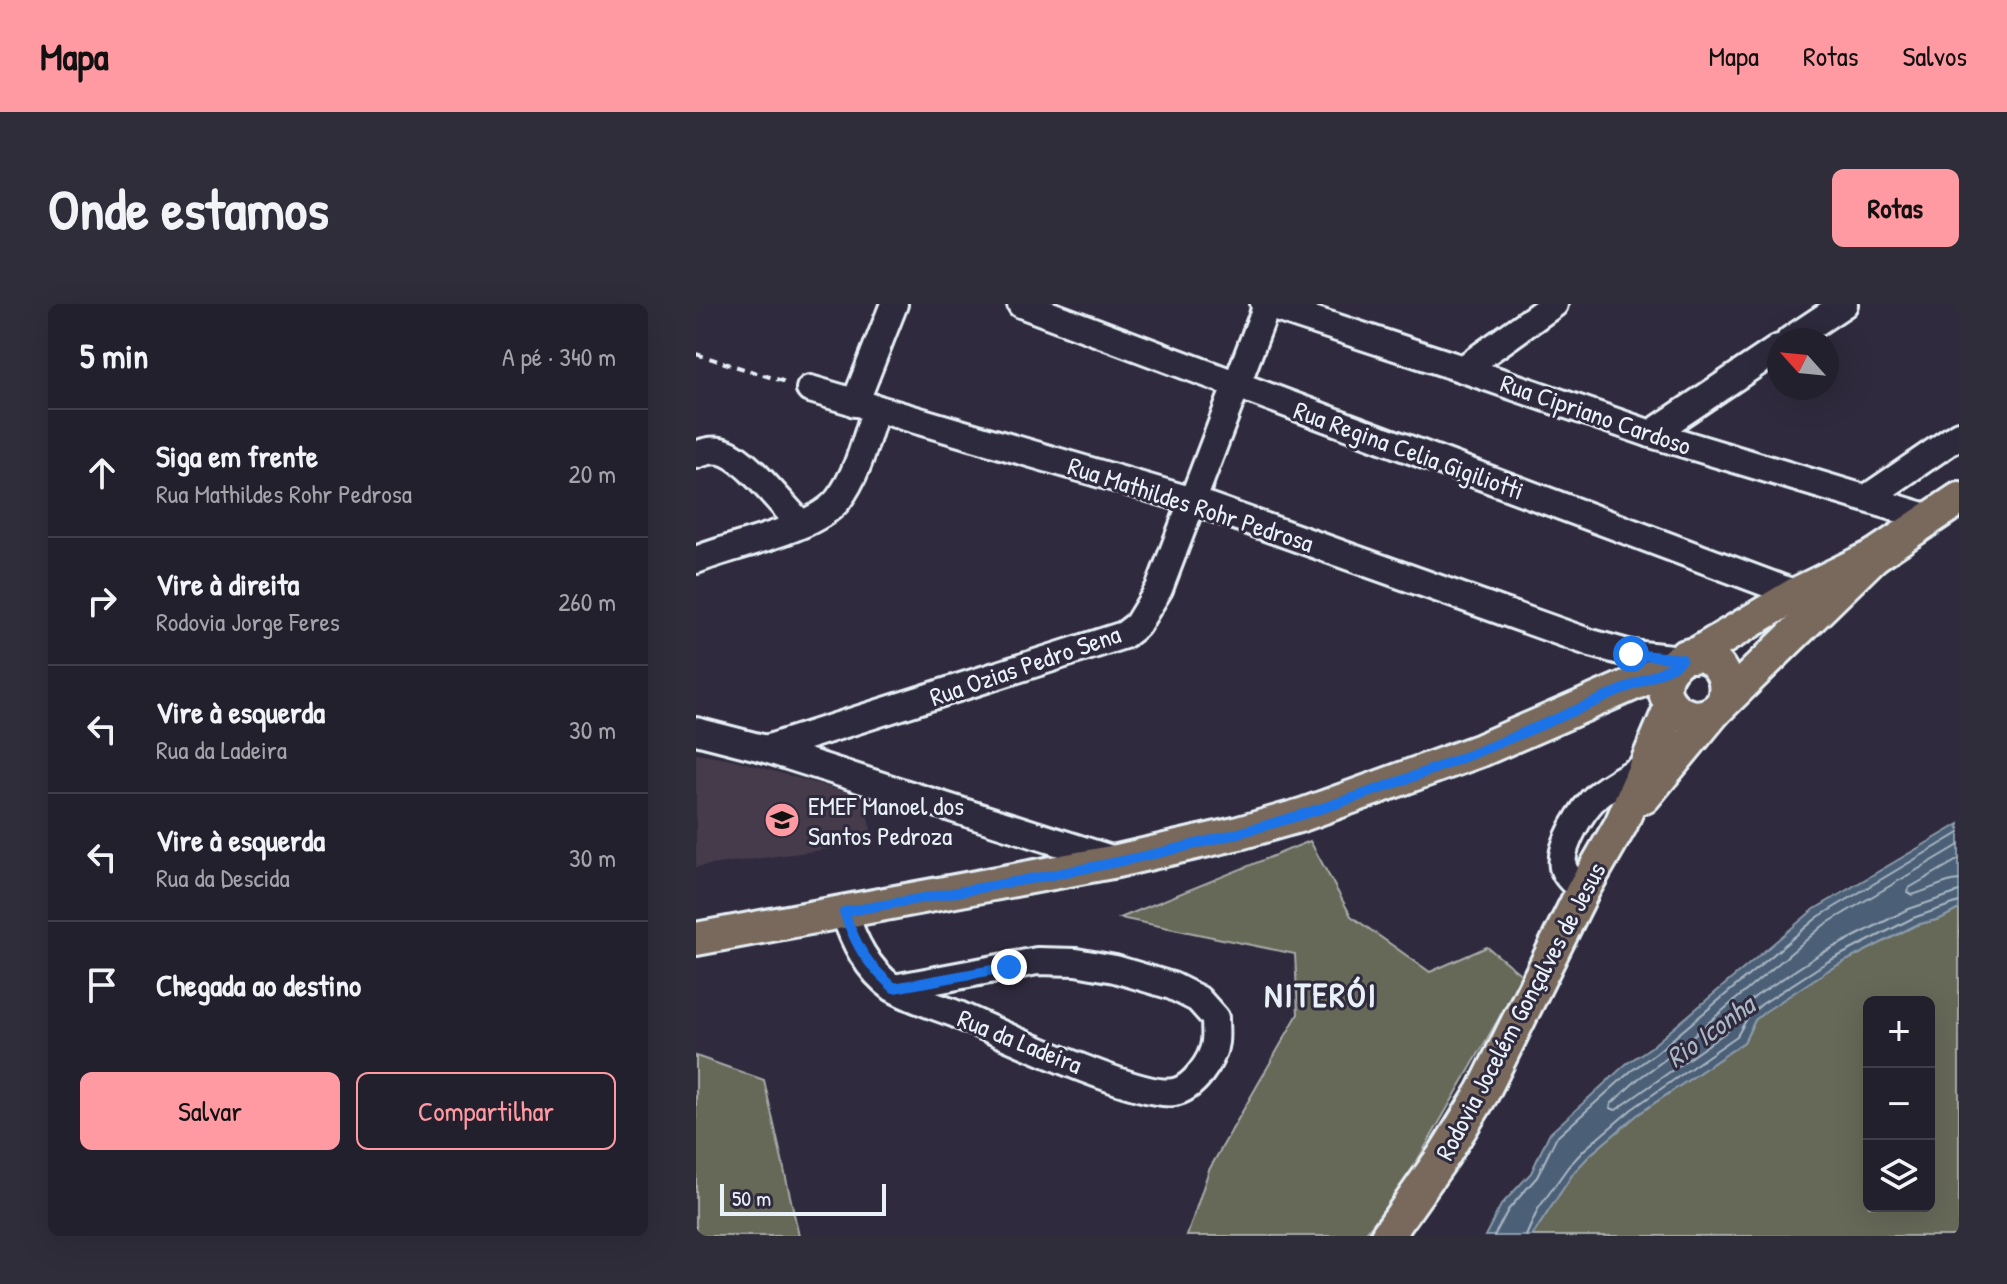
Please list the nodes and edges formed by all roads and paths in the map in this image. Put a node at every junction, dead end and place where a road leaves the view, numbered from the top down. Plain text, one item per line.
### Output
1 (894, 304) edge
2 (1021, 304) edge
3 (1554, 304) edge
4 (1844, 304) edge
5 (1276, 306) edge
6 (1808, 328) edge
7 (696, 354) edge
8 (1767, 356) edge
9 (1463, 369) junction
10 (1236, 385) junction
11 (810, 389) joint
12 (865, 406) junction
13 (1651, 434) junction
14 (1959, 435) edge
15 (696, 455) edge
16 (1867, 498) junction
17 (1959, 499) edge
18 (1193, 501) junction
19 (1930, 518) junction
20 (801, 524) junction
21 (1874, 556) junction
22 (696, 560) edge
23 (1796, 594) junction
24 (1677, 677) junction
25 (1719, 708) junction
26 (696, 731) edge
27 (766, 749) junction
28 (1646, 766) junction
29 (1621, 824) junction
30 (1117, 861) junction
31 (1583, 890) junction
32 (844, 912) junction
33 (696, 939) edge
34 (894, 988) junction
35 (1387, 1236) edge

1 - 12 street
2 - 10 street, Rua Regina Celia Gigiliotti
3 - 9 street
4 - 6 street
5 - 9 street, Rua Cipriano Cardoso
5 - 10 street, Rua Ozias Pedro Sena
7 - 11 path
8 - 13 street
9 - 13 street, Rua Cipriano Cardoso
10 - 18 street, Rua Ozias Pedro Sena
10 - 23 street, Rua Regina Celia Gigiliotti
11 - 12 street, Rua Mathildes Rohr Pedrosa
12 - 18 street, Rua Mathildes Rohr Pedrosa
12 - 20 street
13 - 16 street, Rua Cipriano Cardoso
14 - 16 street
15 - 20 street
16 - 19 street, Rua Cipriano Cardoso
17 - 19 main road, Rodovia Jocelém Gonçalves de Jesus
18 - 24 street, Rua Mathildes Rohr Pedrosa
18 - 27 street, Rua Ozias Pedro Sena
19 - 21 main road, Rodovia Jocelém Gonçalves de Jesus
20 - 22 street
21 - 23 main road, Rodovia Jocelém Gonçalves de Jesus
21 - 25 main road, Rodovia Jocelém Gonçalves de Jesus
23 - 24 main road, Rodovia Jocelém Gonçalves de Jesus
24 - 25 main road
24 - 25 main road
24 - 28 main road, Rodovia Jocelém Gonçalves de Jesus
24 - 30 main road
25 - 29 main road, Rodovia Jocelém Gonçalves de Jesus
26 - 27 street
27 - 30 street
28 - 29 main road, Rodovia Jocelém Gonçalves de Jesus
28 - 31 street
29 - 31 main road, Rodovia Jocelém Gonçalves de Jesus
30 - 32 main road
31 - 35 main road, Rodovia Jocelém Gonçalves de Jesus
32 - 33 main road
32 - 34 street, Rua da Ladeira
34 - 34 street, Rua da Ladeira

